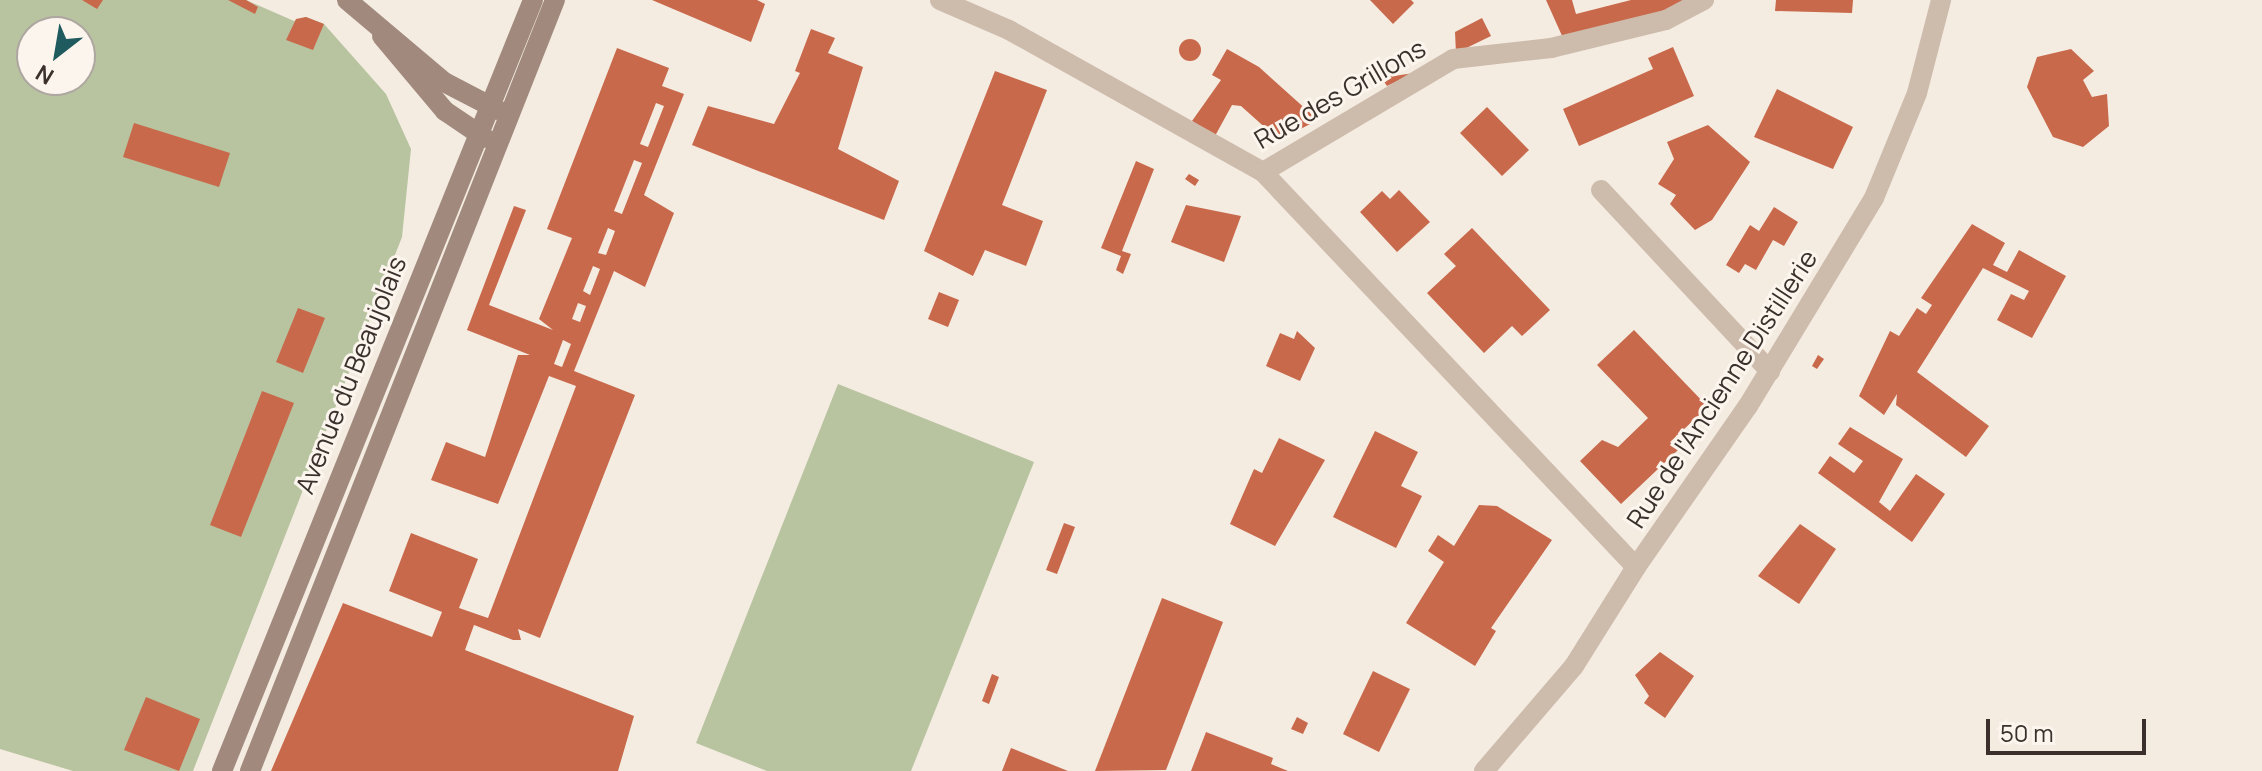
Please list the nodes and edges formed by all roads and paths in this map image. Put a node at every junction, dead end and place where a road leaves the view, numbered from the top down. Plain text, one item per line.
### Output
1 (347, 0) edge
2 (533, 0) edge
3 (555, 0) edge
4 (940, 0) edge
5 (1704, 0) edge
6 (1941, 0) edge
7 (380, 33) junction
8 (485, 105) junction
9 (509, 115) junction
10 (474, 133) junction
11 (497, 143) junction
12 (1263, 172) junction
13 (1601, 190) dead end
14 (1770, 371) junction
15 (1636, 567) junction
16 (222, 771) edge
17 (250, 771) edge
18 (1484, 771) edge

1 - 7 main road
2 - 8 main road, Avenue du Beaujolais
3 - 9 main road, Avenue du Beaujolais
4 - 12 street, Rue des Grillons
5 - 12 street, Rue des Grillons
6 - 14 street, Rue de l'Ancienne Distillerie
7 - 8 main road
7 - 10 main road
8 - 9 main road
8 - 10 main road, Avenue du Beaujolais
9 - 11 main road, Avenue du Beaujolais
10 - 11 main road
10 - 16 main road, Avenue du Beaujolais
11 - 17 main road, Avenue du Beaujolais
12 - 15 street, Rue de l'Ancienne Distillerie
13 - 14 street
14 - 15 street, Rue de l'Ancienne Distillerie
15 - 18 street

